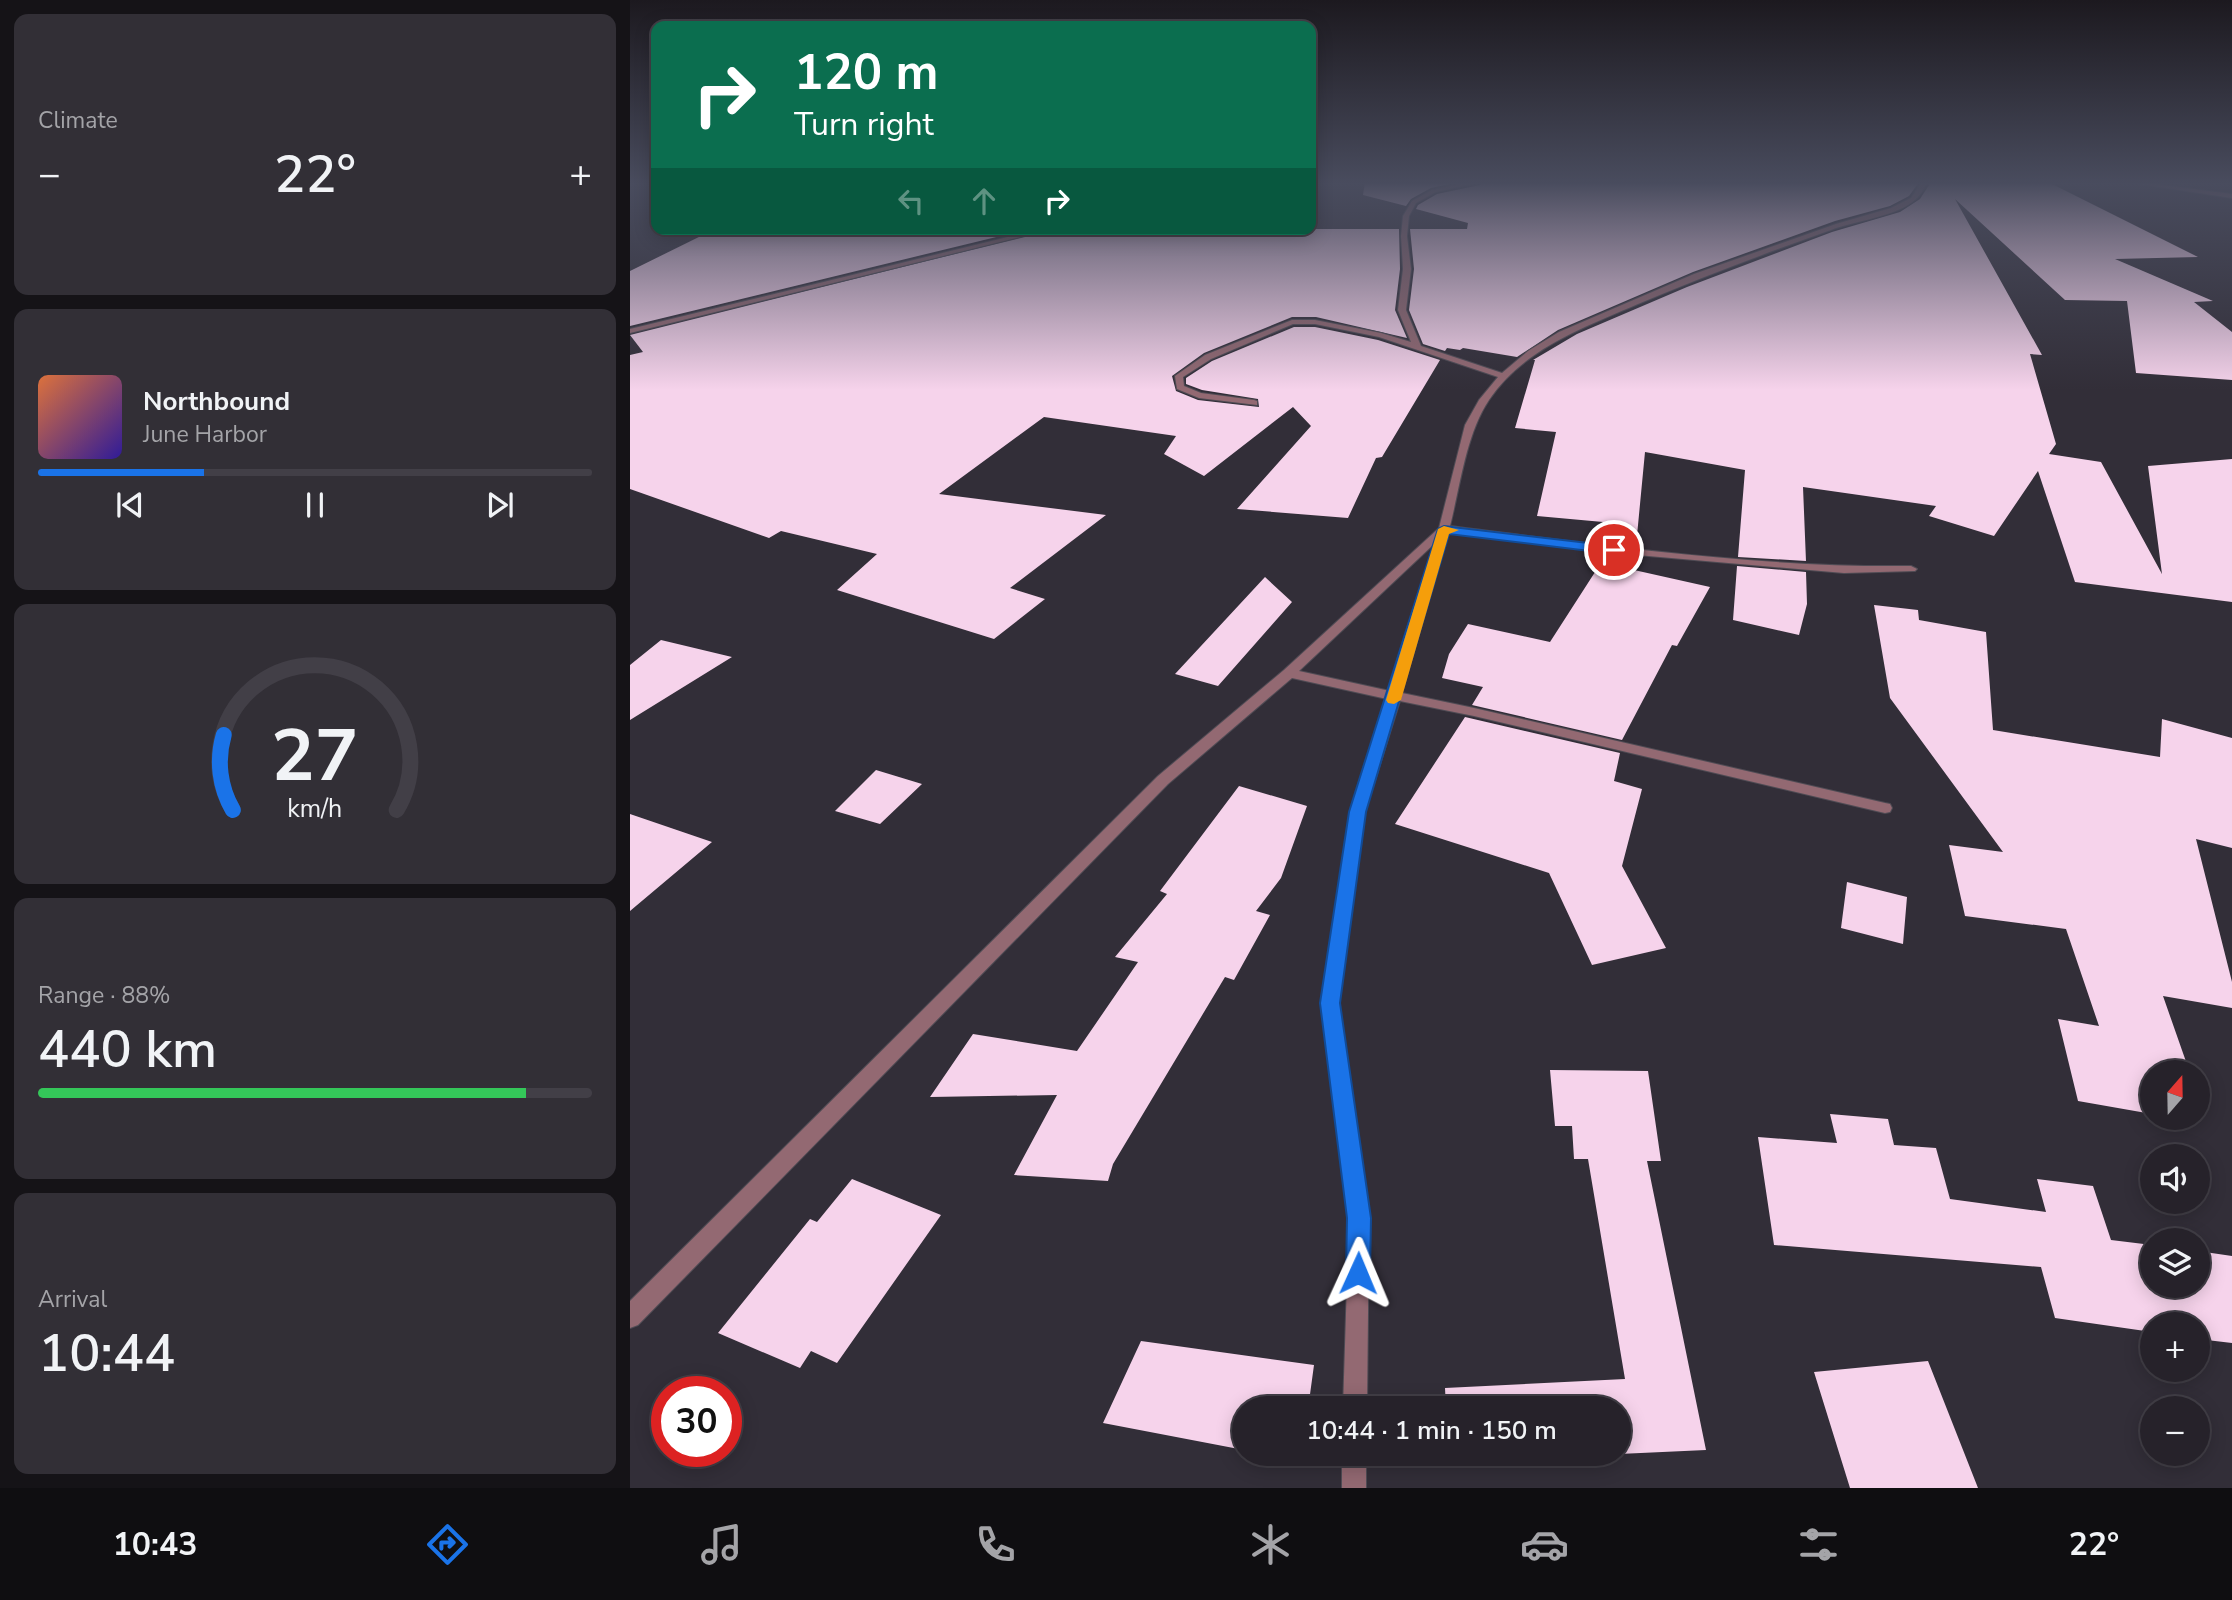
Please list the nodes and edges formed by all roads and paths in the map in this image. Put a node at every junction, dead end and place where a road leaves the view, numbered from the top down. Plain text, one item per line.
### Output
1 (958, 251) edge
2 (1406, 251) edge
3 (1763, 251) edge
4 (630, 331) edge
5 (1417, 346) junction
6 (1503, 376) junction
7 (1254, 403) dead end
8 (1444, 529) junction
9 (1911, 569) dead end
10 (1289, 673) junction
11 (1395, 696) junction
12 (1885, 808) dead end
13 (630, 1317) edge
14 (1355, 1396) edge
15 (1354, 1466) edge
16 (1354, 1488) edge

1 - 4 street
2 - 5 street
3 - 6 street
5 - 6 street
5 - 7 street
6 - 8 street
8 - 9 street
8 - 10 street
8 - 11 street
10 - 11 street
10 - 13 street
11 - 12 street
11 - 14 street
15 - 16 street

